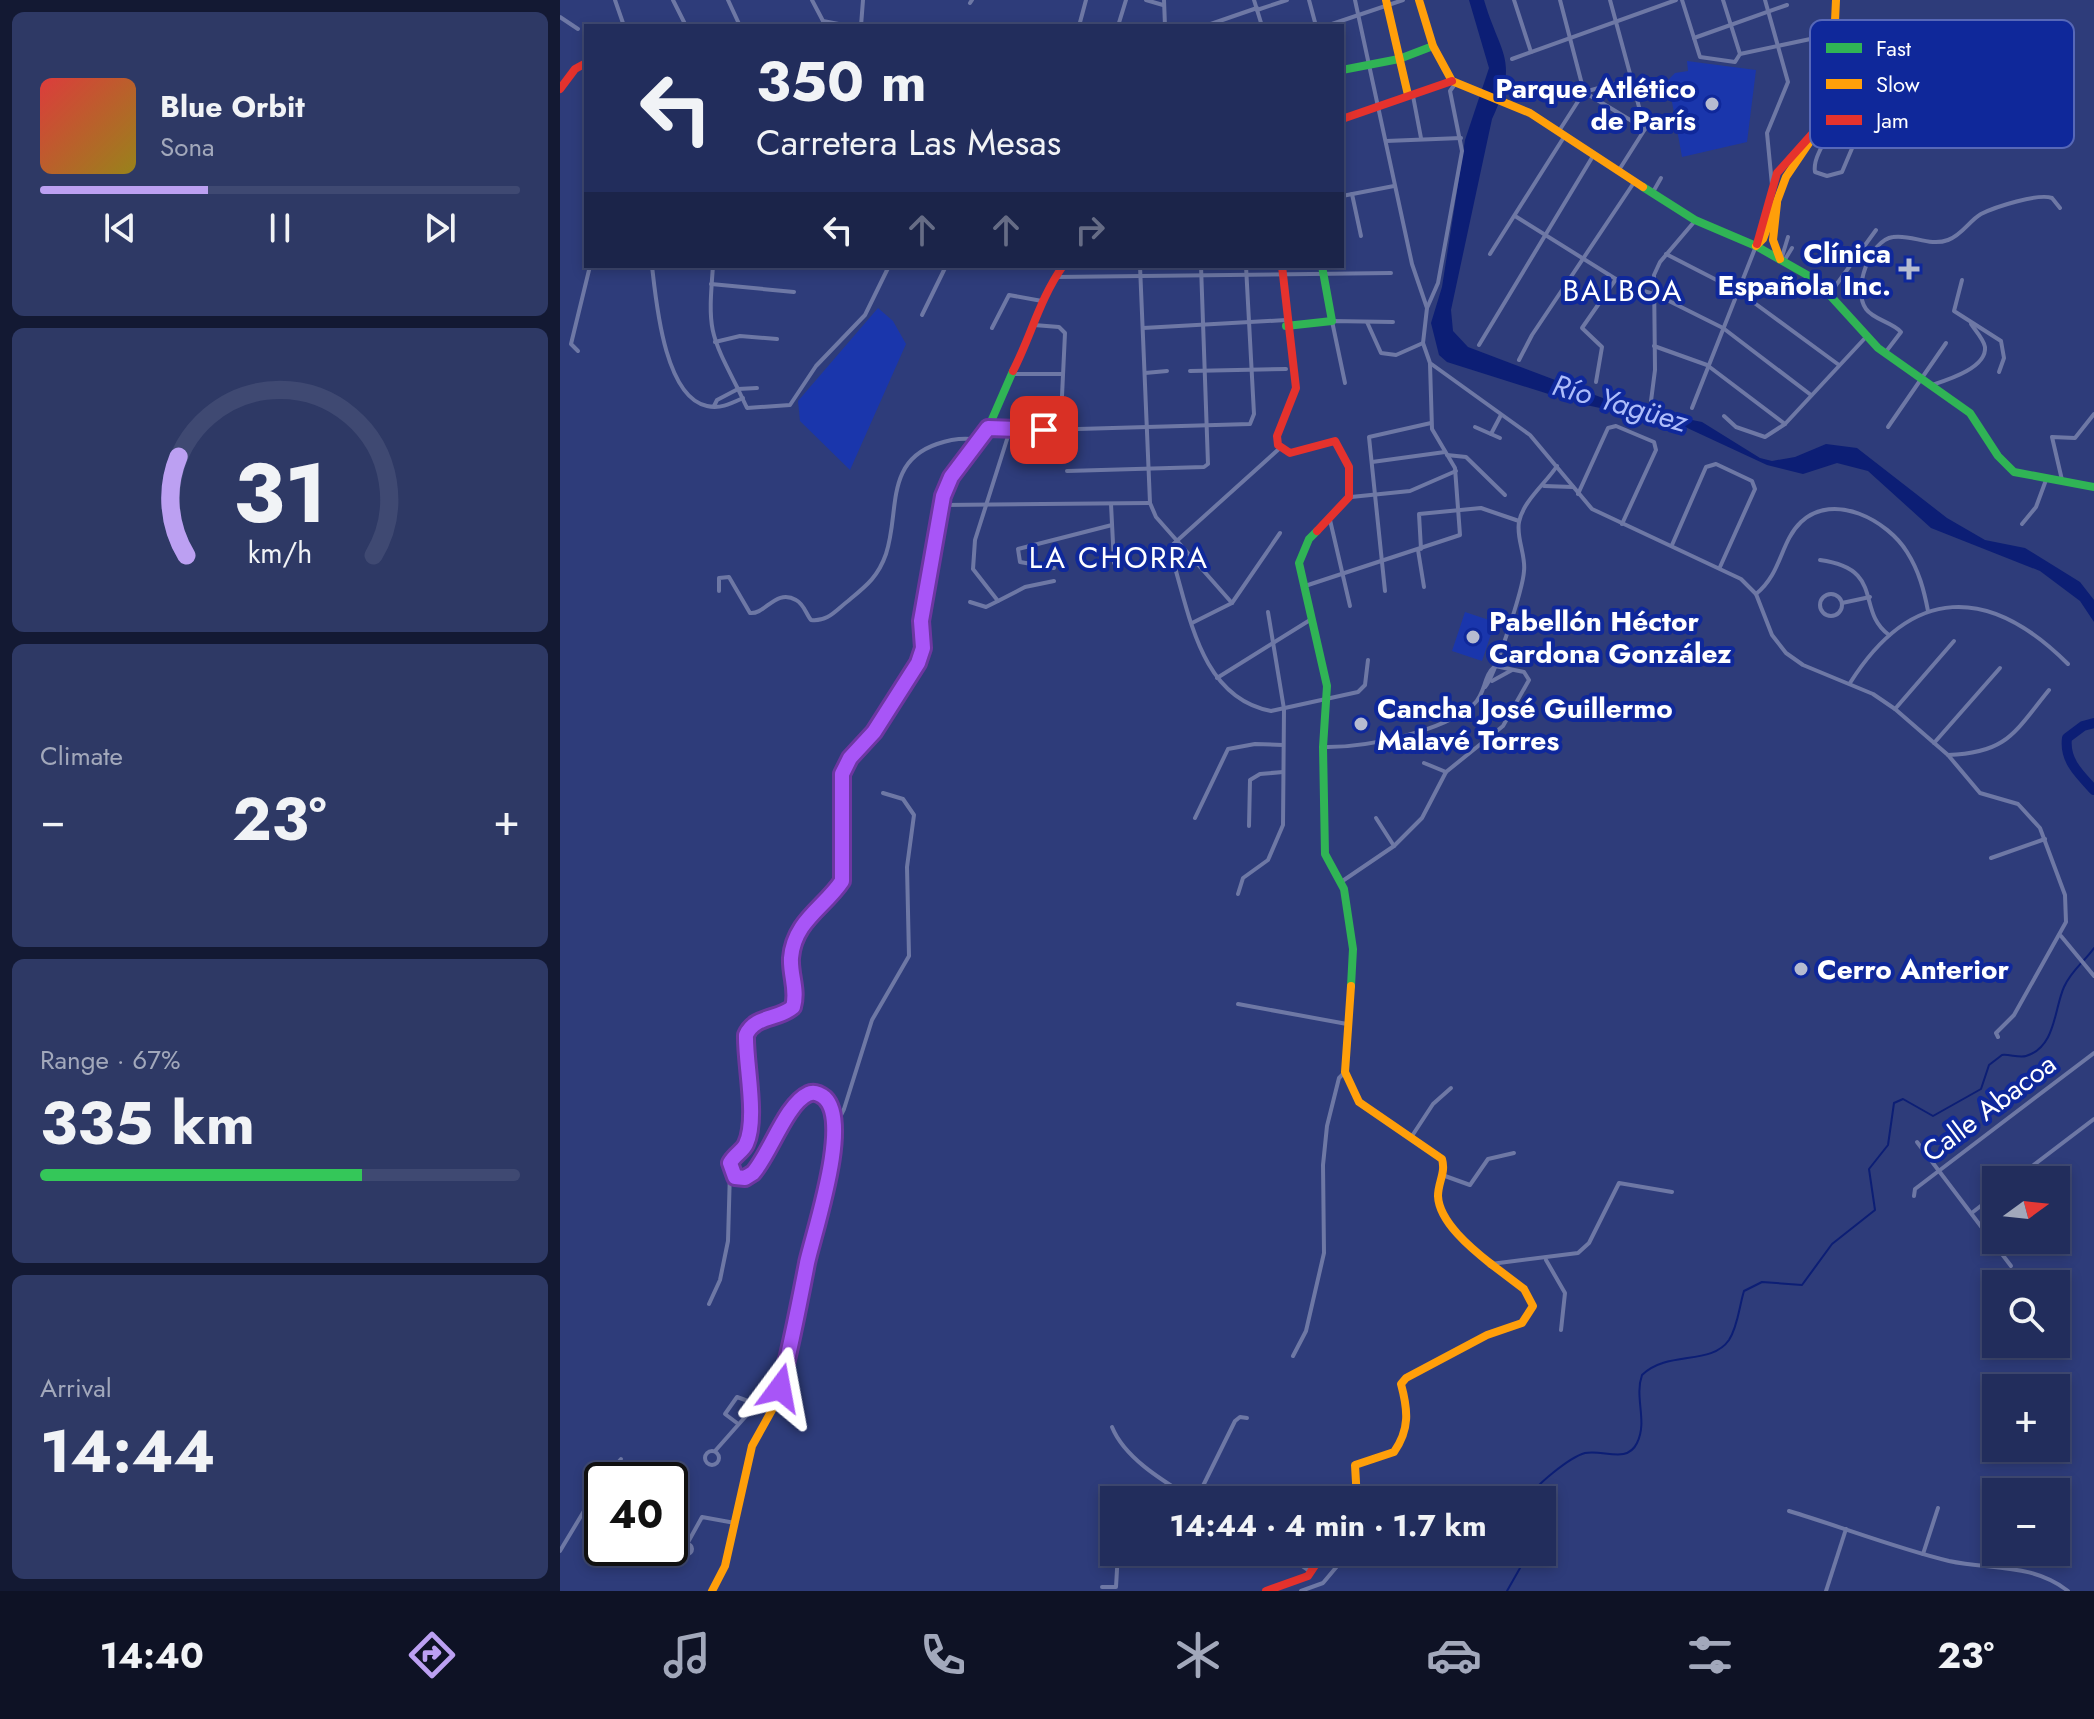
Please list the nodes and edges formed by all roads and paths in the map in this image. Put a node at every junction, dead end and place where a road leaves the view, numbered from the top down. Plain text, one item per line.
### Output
1 (615, 0) edge
2 (673, 0) edge
3 (728, 0) edge
4 (812, 0) edge
5 (863, 0) edge
6 (1086, 0) edge
7 (1126, 0) edge
8 (1146, 0) edge
9 (1254, 0) edge
10 (1287, 0) edge
11 (1309, 0) edge
12 (1355, 0) edge
13 (1403, 0) edge
14 (1419, 0) edge
15 (1514, 0) edge
16 (1560, 0) edge
17 (1610, 0) edge
18 (1679, 0) edge
19 (1723, 0) edge
20 (1765, 0) edge
21 (1836, 0) edge
22 (1163, 2) edge
23 (1387, 3) edge
24 (1787, 5) dead end
25 (1257, 9) junction
26 (1768, 12) junction
27 (1359, 15) junction
28 (560, 17) edge
29 (1835, 20) edge
30 (1617, 21) junction
31 (623, 24) edge
32 (685, 24) edge
33 (739, 24) edge
34 (839, 24) edge
35 (861, 24) edge
36 (1080, 24) edge
37 (1119, 24) edge
38 (1165, 24) edge
39 (1211, 24) edge
40 (1261, 24) edge
41 (1315, 24) edge
42 (1332, 24) edge
43 (1730, 24) junction
44 (578, 29) dead end
45 (1570, 38) junction
46 (1694, 38) junction
47 (1810, 39) edge
48 (1433, 46) junction
49 (1778, 46) junction
50 (1531, 52) junction
51 (1740, 54) junction
52 (1399, 59) junction
53 (1512, 59) dead end
54 (584, 64) edge
55 (1370, 65) junction
56 (1344, 70) edge
57 (1632, 79) junction
58 (1454, 82) junction
59 (560, 89) edge
60 (1584, 92) junction
61 (1410, 94) junction
62 (1377, 106) junction
63 (1344, 118) edge
64 (1645, 129) junction
65 (1562, 133) junction
66 (1810, 136) edge
67 (1461, 138) junction
68 (1810, 138) edge
69 (1421, 139) junction
70 (1386, 141) junction
71 (1823, 148) edge
72 (1852, 148) edge
73 (1595, 154) junction
74 (1619, 170) junction
75 (1661, 178) dead end
76 (1635, 181) junction
77 (1394, 186) junction
78 (1772, 187) junction
79 (1653, 192) junction
80 (1352, 194) junction
81 (1344, 196) edge
82 (1777, 197) junction
83 (2060, 208) dead end
84 (1515, 216) junction
85 (1695, 220) junction
86 (1876, 230) dead end
87 (1546, 235) junction
88 (1361, 236) dead end
89 (1788, 237) dead end
90 (1745, 241) junction
91 (1757, 242) junction
92 (1792, 248) dead end
93 (1490, 254) dead end
94 (1666, 254) junction
95 (1584, 258) junction
96 (1782, 260) junction
97 (590, 268) edge
98 (652, 268) edge
99 (713, 268) edge
100 (888, 268) edge
101 (945, 268) edge
102 (1061, 268) edge
103 (1140, 268) edge
104 (1201, 268) edge
105 (1246, 268) edge
106 (1282, 270) edge
107 (1322, 270) edge
108 (1391, 273) dead end
109 (1201, 275) junction
110 (1246, 275) junction
111 (1140, 276) junction
112 (1053, 277) junction
113 (1616, 279) junction
114 (1962, 280) dead end
115 (711, 284) junction
116 (1738, 291) junction
117 (794, 292) dead end
118 (1831, 292) junction
119 (1652, 293) junction
120 (1042, 301) junction
121 (1427, 308) junction
122 (922, 315) dead end
123 (1332, 321) junction
124 (1367, 322) junction
125 (1393, 322) dead end
126 (1970, 322) junction
127 (1203, 323) junction
128 (1250, 323) junction
129 (1286, 323) junction
130 (1034, 325) junction
131 (992, 328) dead end
132 (1143, 328) junction
133 (1723, 328) junction
134 (1867, 336) junction
135 (777, 339) dead end
136 (715, 342) junction
137 (1423, 343) junction
138 (1946, 343) dead end
139 (1479, 345) dead end
140 (1654, 346) junction
141 (578, 351) dead end
142 (1885, 353) junction
143 (1519, 360) dead end
144 (1430, 363) junction
145 (1707, 365) junction
146 (1839, 365) junction
147 (1286, 369) dead end
148 (1252, 370) junction
149 (1167, 371) dead end
150 (1190, 371) dead end
151 (1205, 371) junction
152 (1999, 372) dead end
153 (1145, 373) junction
154 (1012, 374) junction
155 (1063, 374) junction
156 (1919, 379) junction
157 (1596, 382) dead end
158 (1345, 383) dead end
159 (1931, 386) junction
160 (757, 388) dead end
161 (738, 389) junction
162 (1811, 395) junction
163 (743, 398) junction
164 (1651, 401) dead end
165 (714, 406) junction
166 (1692, 408) dead end
167 (2094, 414) edge
168 (1501, 415) junction
169 (1724, 416) dead end
170 (1431, 423) junction
171 (1785, 424) junction
172 (1208, 427) junction
173 (1475, 427) dead end
174 (1888, 427) dead end
175 (988, 428) junction
176 (1148, 428) junction
177 (1063, 429) junction
178 (1010, 430) junction
179 (1491, 434) junction
180 (1500, 438) dead end
181 (981, 440) junction
182 (1280, 448) junction
183 (1446, 453) junction
184 (1059, 459) dead end
185 (1372, 462) junction
186 (1557, 466) junction
187 (1149, 469) junction
188 (1067, 471) dead end
189 (1456, 471) junction
190 (2046, 480) junction
191 (2063, 483) junction
192 (1544, 486) junction
193 (1573, 487) junction
194 (2094, 487) edge
195 (1578, 494) junction
196 (1376, 495) junction
197 (1505, 495) dead end
198 (1349, 497) junction
199 (1150, 503) junction
200 (1111, 504) junction
201 (940, 505) junction
202 (986, 507) junction
203 (1459, 509) junction
204 (1330, 520) junction
205 (1519, 521) junction
206 (1622, 524) junction
207 (2022, 524) dead end
208 (1112, 525) junction
209 (1280, 533) dead end
210 (1178, 541) junction
211 (1672, 545) junction
212 (1420, 550) junction
213 (1820, 560) dead end
214 (1382, 562) junction
215 (1114, 563) dead end
216 (1720, 567) junction
217 (1054, 568) dead end
218 (1343, 574) junction
219 (1054, 581) dead end
220 (1303, 587) junction
221 (1424, 587) dead end
222 (719, 591) dead end
223 (1385, 591) dead end
224 (1756, 594) junction
225 (1870, 597) junction
226 (998, 601) junction
227 (970, 602) dead end
228 (1232, 603) junction
229 (1842, 603) junction
230 (1350, 606) dead end
231 (1928, 611) junction
232 (1268, 612) dead end
233 (1310, 620) junction
234 (1192, 623) junction
235 (1889, 635) junction
236 (1954, 641) dead end
237 (1274, 643) junction
238 (1368, 660) dead end
239 (2068, 664) dead end
240 (1495, 666) junction
241 (2000, 668) dead end
242 (1514, 669) junction
243 (1217, 678) junction
244 (1491, 681) junction
245 (1850, 683) junction
246 (1485, 687) junction
247 (2049, 690) dead end
248 (1328, 699) junction
249 (1284, 709) junction
250 (1895, 709) junction
251 (1934, 743) junction
252 (1283, 745) junction
253 (1323, 747) junction
254 (1948, 755) junction
255 (1424, 763) dead end
256 (1283, 772) junction
257 (1446, 772) junction
258 (883, 793) dead end
259 (1195, 818) dead end
260 (1376, 818) dead end
261 (1249, 826) dead end
262 (2045, 839) junction
263 (1394, 846) junction
264 (1991, 858) dead end
265 (1341, 882) junction
266 (1238, 894) dead end
267 (2061, 936) junction
268 (2094, 976) edge
269 (1238, 1004) dead end
270 (1347, 1024) junction
271 (1998, 1037) dead end
272 (2088, 1046) dead end
273 (2094, 1053) edge
274 (1345, 1072) junction
275 (1451, 1088) dead end
276 (833, 1115) junction
277 (2094, 1119) edge
278 (1412, 1136) junction
279 (1917, 1142) dead end
280 (1514, 1153) dead end
281 (2032, 1166) edge
282 (730, 1171) junction
283 (1939, 1172) junction
284 (1445, 1176) junction
285 (1672, 1192) dead end
286 (1914, 1196) dead end
287 (1982, 1205) edge
288 (1972, 1213) junction
289 (1546, 1260) junction
290 (1491, 1264) junction
291 (2011, 1266) dead end
292 (709, 1304) dead end
293 (1561, 1330) dead end
294 (1293, 1356) dead end
295 (761, 1406) junction
296 (772, 1410) junction
297 (1247, 1418) dead end
298 (738, 1424) junction
299 (1112, 1427) dead end
300 (715, 1451) dead end
301 (621, 1459) dead end
302 (618, 1462) edge
303 (1172, 1486) edge
304 (1202, 1486) edge
305 (1356, 1486) edge
306 (1938, 1508) dead end
307 (584, 1511) edge
308 (1789, 1511) dead end
309 (735, 1523) junction
310 (1846, 1529) junction
311 (688, 1541) edge
312 (560, 1551) edge
313 (1923, 1554) junction
314 (1117, 1566) edge
315 (1302, 1566) edge
316 (1315, 1566) edge
317 (1337, 1566) edge
318 (1311, 1572) junction
319 (1102, 1587) dead end
320 (712, 1591) edge
321 (1270, 1591) edge
322 (1301, 1591) edge
323 (1826, 1591) edge
324 (2068, 1591) edge

1 - 31 street
2 - 32 street
3 - 33 street
4 - 34 street
5 - 35 street
6 - 36 street
7 - 37 street
8 - 22 street
9 - 25 street
10 - 25 street
11 - 41 street
12 - 27 street
13 - 23 street
14 - 48 main road
15 - 50 street
16 - 45 street
17 - 30 street
18 - 30 street
18 - 46 street
19 - 43 street
20 - 26 street
21 - 29 main road
22 - 38 street
23 - 27 street
23 - 52 main road
24 - 26 street
25 - 39 street
25 - 40 street
26 - 43 street
26 - 49 street
27 - 42 street
27 - 55 street
28 - 44 street
30 - 45 street
30 - 57 street
43 - 46 street
43 - 51 street
45 - 50 street
45 - 60 street
46 - 51 street
47 - 49 street
48 - 52 main road
48 - 58 main road
49 - 51 street
49 - 78 street
50 - 53 street
52 - 55 main road
52 - 61 main road
54 - 59 main road
55 - 56 main road
55 - 62 street
57 - 60 street
57 - 64 street
58 - 61 main road
58 - 65 main road
58 - 67 street
60 - 64 street
60 - 65 street
61 - 62 main road
61 - 69 street
62 - 63 main road
62 - 70 street
64 - 74 street
65 - 73 main road
65 - 84 street
66 - 78 main road
67 - 69 street
67 - 121 street
68 - 82 main road
69 - 70 street
70 - 77 street
71 - 72 street
73 - 74 main road
73 - 87 street
74 - 76 main road
75 - 79 street
76 - 79 main road
76 - 95 street
77 - 80 street
77 - 121 street
78 - 90 main road
78 - 91 main road
79 - 85 main road
80 - 81 street
80 - 88 street
82 - 91 main road
82 - 96 main road
83 - 142 street
84 - 87 street
84 - 93 street
85 - 90 main road
85 - 94 street
86 - 118 street
87 - 95 street
87 - 139 street
89 - 96 street
90 - 91 main road
91 - 96 main road
91 - 116 street
92 - 96 street
94 - 116 street
94 - 119 street
95 - 113 street
95 - 143 street
96 - 118 main road
97 - 141 street
98 - 165 street
99 - 115 street
100 - 163 street
101 - 122 street
102 - 112 main road
103 - 111 street
104 - 109 street
105 - 110 street
106 - 107 street
106 - 110 street
106 - 129 main road
107 - 108 street
107 - 123 main road
109 - 110 street
109 - 111 street
109 - 127 street
110 - 128 street
111 - 112 street
111 - 132 street
112 - 120 main road
113 - 119 street
113 - 157 street
114 - 126 street
115 - 117 street
115 - 136 street
116 - 133 street
116 - 146 street
118 - 134 main road
119 - 133 street
119 - 140 street
120 - 130 main road
120 - 131 street
121 - 137 street
123 - 124 street
123 - 129 main road
123 - 158 street
124 - 125 street
124 - 137 street
126 - 152 street
126 - 159 street
127 - 128 street
127 - 132 street
127 - 151 street
128 - 129 street
128 - 148 street
129 - 182 main road
130 - 154 main road
130 - 155 street
132 - 153 street
133 - 145 street
133 - 162 street
134 - 142 main road
134 - 146 street
135 - 136 street
136 - 161 street
137 - 144 street
138 - 156 street
140 - 145 street
140 - 164 street
142 - 156 main road
144 - 168 street
144 - 170 street
145 - 166 street
145 - 171 street
146 - 162 street
147 - 148 street
148 - 151 street
148 - 172 street
149 - 153 street
150 - 151 street
151 - 172 street
153 - 176 street
154 - 155 street
154 - 175 main road
155 - 177 street
156 - 159 main road
156 - 174 street
159 - 190 main road
160 - 161 street
161 - 163 street
161 - 165 street
162 - 171 street
163 - 165 street
167 - 191 street
168 - 179 street
168 - 186 street
169 - 171 street
170 - 183 street
170 - 185 street
172 - 176 street
172 - 187 street
173 - 179 street
175 - 178 street
175 - 181 main road
176 - 177 street
176 - 187 street
177 - 178 street
177 - 184 street
178 - 202 street
179 - 180 street
181 - 201 main road
181 - 222 street
182 - 198 main road
182 - 210 street
183 - 185 street
183 - 189 street
183 - 197 street
185 - 196 street
186 - 192 street
186 - 193 street
187 - 188 street
187 - 199 street
189 - 196 street
189 - 203 street
190 - 191 main road
190 - 207 street
191 - 194 main road
192 - 193 street
192 - 205 street
193 - 195 street
195 - 206 street
195 - 206 street
196 - 198 street
196 - 214 street
198 - 204 main road
199 - 200 street
199 - 210 street
200 - 202 street
200 - 208 street
201 - 202 street
201 - 282 main road
202 - 226 street
203 - 205 street
203 - 212 street
203 - 212 street
204 - 218 street
204 - 220 main road
205 - 240 street
206 - 211 street
208 - 215 street
208 - 217 street
209 - 228 street
210 - 228 street
210 - 234 street
211 - 216 street
211 - 216 street
212 - 214 street
212 - 221 street
213 - 225 street
214 - 218 street
214 - 223 street
216 - 224 street
218 - 220 street
218 - 230 street
219 - 226 street
220 - 233 main road
224 - 231 street
224 - 245 street
225 - 229 street
225 - 235 street
226 - 227 street
228 - 234 street
229 - 229 street
231 - 235 street
231 - 239 street
232 - 237 street
233 - 237 street
233 - 248 main road
234 - 243 street
235 - 245 street
236 - 250 street
237 - 243 street
237 - 249 street
238 - 248 street
240 - 242 street
240 - 244 street
240 - 246 street
241 - 251 street
242 - 244 street
242 - 257 street
243 - 249 street
244 - 246 street
245 - 250 street
246 - 253 street
247 - 254 street
248 - 249 street
248 - 253 main road
249 - 252 street
250 - 251 street
251 - 254 street
252 - 256 street
252 - 259 street
253 - 265 main road
254 - 262 street
255 - 257 street
256 - 261 street
256 - 266 street
257 - 263 street
258 - 276 street
260 - 263 street
262 - 264 street
262 - 267 street
263 - 265 street
265 - 270 main road
267 - 268 street
267 - 271 street
269 - 270 street
270 - 274 main road
272 - 273 street, Calle Abacoa
273 - 283 street, Calle Abacoa
274 - 278 main road
274 - 294 street
275 - 278 street
276 - 282 main road
276 - 296 main road
277 - 281 street
278 - 284 main road
279 - 283 street
280 - 284 street
282 - 292 street
283 - 286 street, Calle Abacoa
283 - 288 street
284 - 290 main road
285 - 289 street
287 - 288 street
288 - 291 street
289 - 290 street
289 - 293 street
290 - 305 main road
295 - 296 street
295 - 298 street
295 - 298 street
296 - 309 main road
297 - 304 street
298 - 300 street
299 - 303 street
301 - 302 street
306 - 313 street
307 - 312 street
308 - 310 street
309 - 311 street
309 - 320 main road
310 - 313 street
310 - 323 street
313 - 324 street
314 - 319 street
315 - 318 street
316 - 318 main road
317 - 322 street
318 - 321 main road

